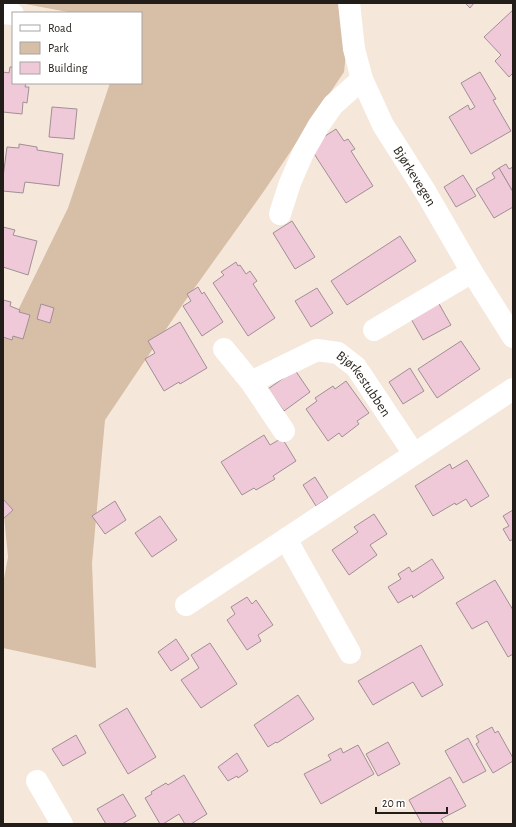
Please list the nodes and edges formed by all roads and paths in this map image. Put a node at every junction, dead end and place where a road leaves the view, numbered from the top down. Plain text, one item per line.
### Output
1 (349, 3) edge
2 (362, 79) junction
3 (280, 214) dead end
4 (472, 272) junction
5 (374, 330) dead end
6 (513, 337) edge
7 (224, 349) dead end
8 (251, 382) junction
9 (513, 389) edge
10 (284, 431) dead end
11 (414, 454) junction
12 (286, 539) junction
13 (186, 605) dead end
14 (350, 653) dead end
15 (37, 781) dead end
16 (62, 824) edge

1 - 2 street, Bjørkevegen
2 - 3 street
2 - 4 street, Bjørkevegen
4 - 5 street
4 - 6 street, Bjørkevegen
7 - 8 street
8 - 10 street
8 - 11 street, Bjørkestubben
9 - 11 street
11 - 12 street
12 - 13 street
12 - 14 street
15 - 16 street

